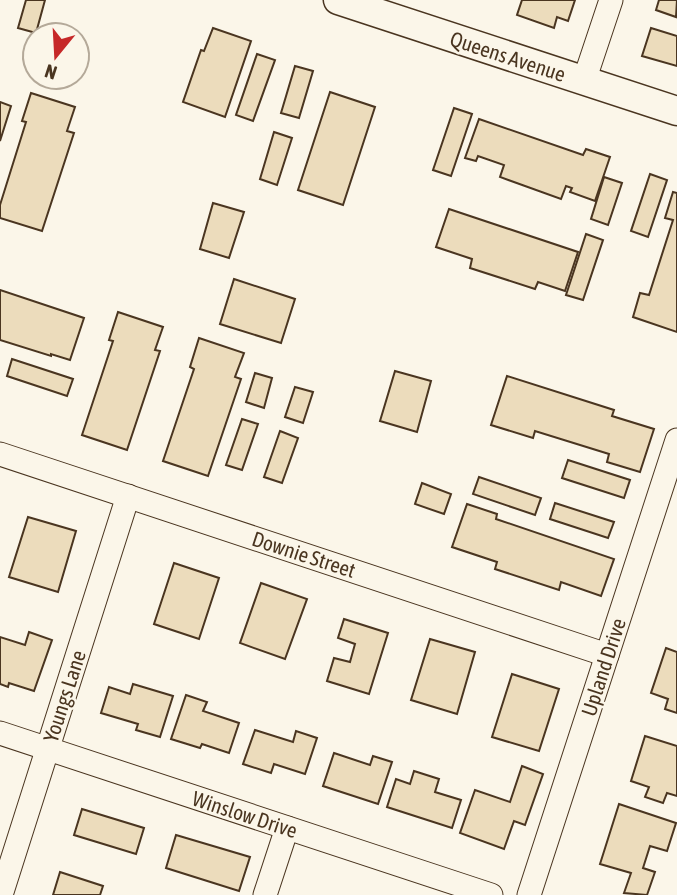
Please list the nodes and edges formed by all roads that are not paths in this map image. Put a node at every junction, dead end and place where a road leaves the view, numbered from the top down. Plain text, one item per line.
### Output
1 (338, 0) edge
2 (611, 0) edge
3 (368, 5) edge
4 (584, 81) junction
5 (677, 111) edge
6 (677, 440) edge
7 (0, 454) edge
8 (128, 496) junction
9 (607, 655) junction
10 (0, 733) edge
11 (47, 749) junction
12 (287, 828) junction
13 (1, 895) edge
14 (265, 895) edge
15 (491, 895) edge
16 (529, 895) edge

1 - 3 main road, Queens Avenue
2 - 4 street
3 - 4 main road, Queens Avenue
4 - 5 main road, Queens Avenue
6 - 9 street, Upland Drive
7 - 8 street, Downie Street
8 - 9 street, Downie Street
8 - 11 street, Youngs Lane
9 - 16 street, Upland Drive
10 - 11 street, Winslow Drive
11 - 12 street, Winslow Drive
11 - 13 street, Youngs Lane
12 - 14 street
12 - 15 street, Winslow Drive

